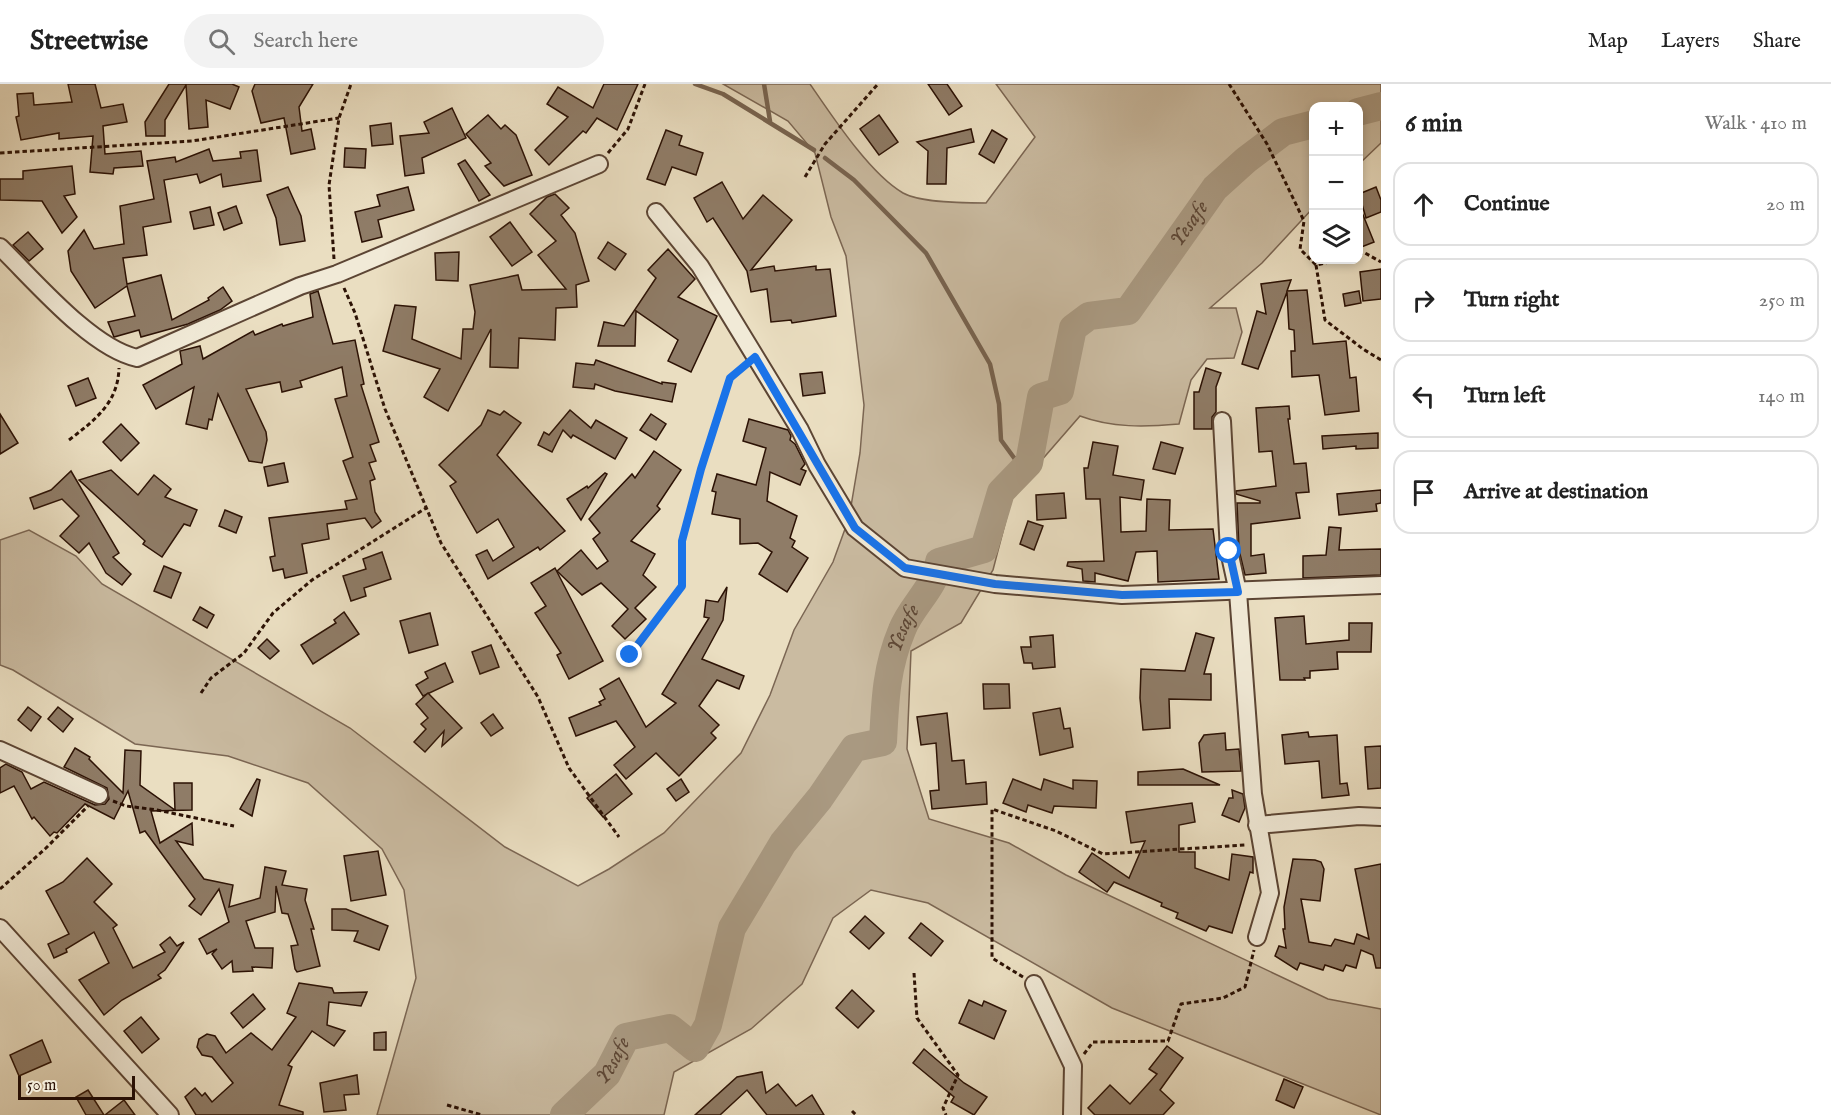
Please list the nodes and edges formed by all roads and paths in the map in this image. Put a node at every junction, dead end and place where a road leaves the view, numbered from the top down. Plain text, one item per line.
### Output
1 (351, 84) edge
2 (645, 84) edge
3 (878, 84) edge
4 (1229, 84) edge
5 (339, 118) junction
6 (0, 153) edge
7 (599, 165) joint
8 (805, 177) dead end
9 (656, 212) dead end
10 (0, 247) edge
11 (1363, 253) edge
12 (1381, 262) edge
13 (1320, 264) edge
14 (1316, 265) junction
15 (337, 274) junction
16 (120, 354) junction
17 (755, 357) junction
18 (1381, 360) edge
19 (1222, 421) dead end
20 (69, 440) dead end
21 (427, 507) junction
22 (1381, 585) edge
23 (1238, 592) junction
24 (630, 655) dead end
25 (201, 693) dead end
26 (0, 750) edge
27 (99, 795) junction
28 (1381, 817) edge
29 (1257, 825) junction
30 (234, 826) dead end
31 (619, 837) dead end
32 (0, 889) edge
33 (0, 928) edge
34 (1257, 937) joint
35 (914, 973) dead end
36 (1034, 984) joint
37 (1073, 1066) junction
38 (447, 1105) dead end
39 (852, 1111) dead end
40 (170, 1115) edge
41 (482, 1115) edge
42 (856, 1115) edge
43 (946, 1115) edge
44 (1072, 1115) edge

1 - 5 path
2 - 7 path
3 - 8 path
4 - 14 path
5 - 6 path
5 - 15 path
7 - 15 street
9 - 17 street
10 - 16 street
11 - 12 path
13 - 14 path
14 - 18 path
15 - 16 street
15 - 21 path
16 - 20 path
17 - 23 street
17 - 24 path
19 - 23 street
21 - 25 path
21 - 31 path
22 - 23 street
23 - 29 street
26 - 27 street
27 - 30 path
27 - 32 path
28 - 29 street
29 - 34 street
29 - 36 path
33 - 40 street
34 - 37 path
35 - 43 path
36 - 37 street
37 - 44 street
38 - 41 path
39 - 42 path

